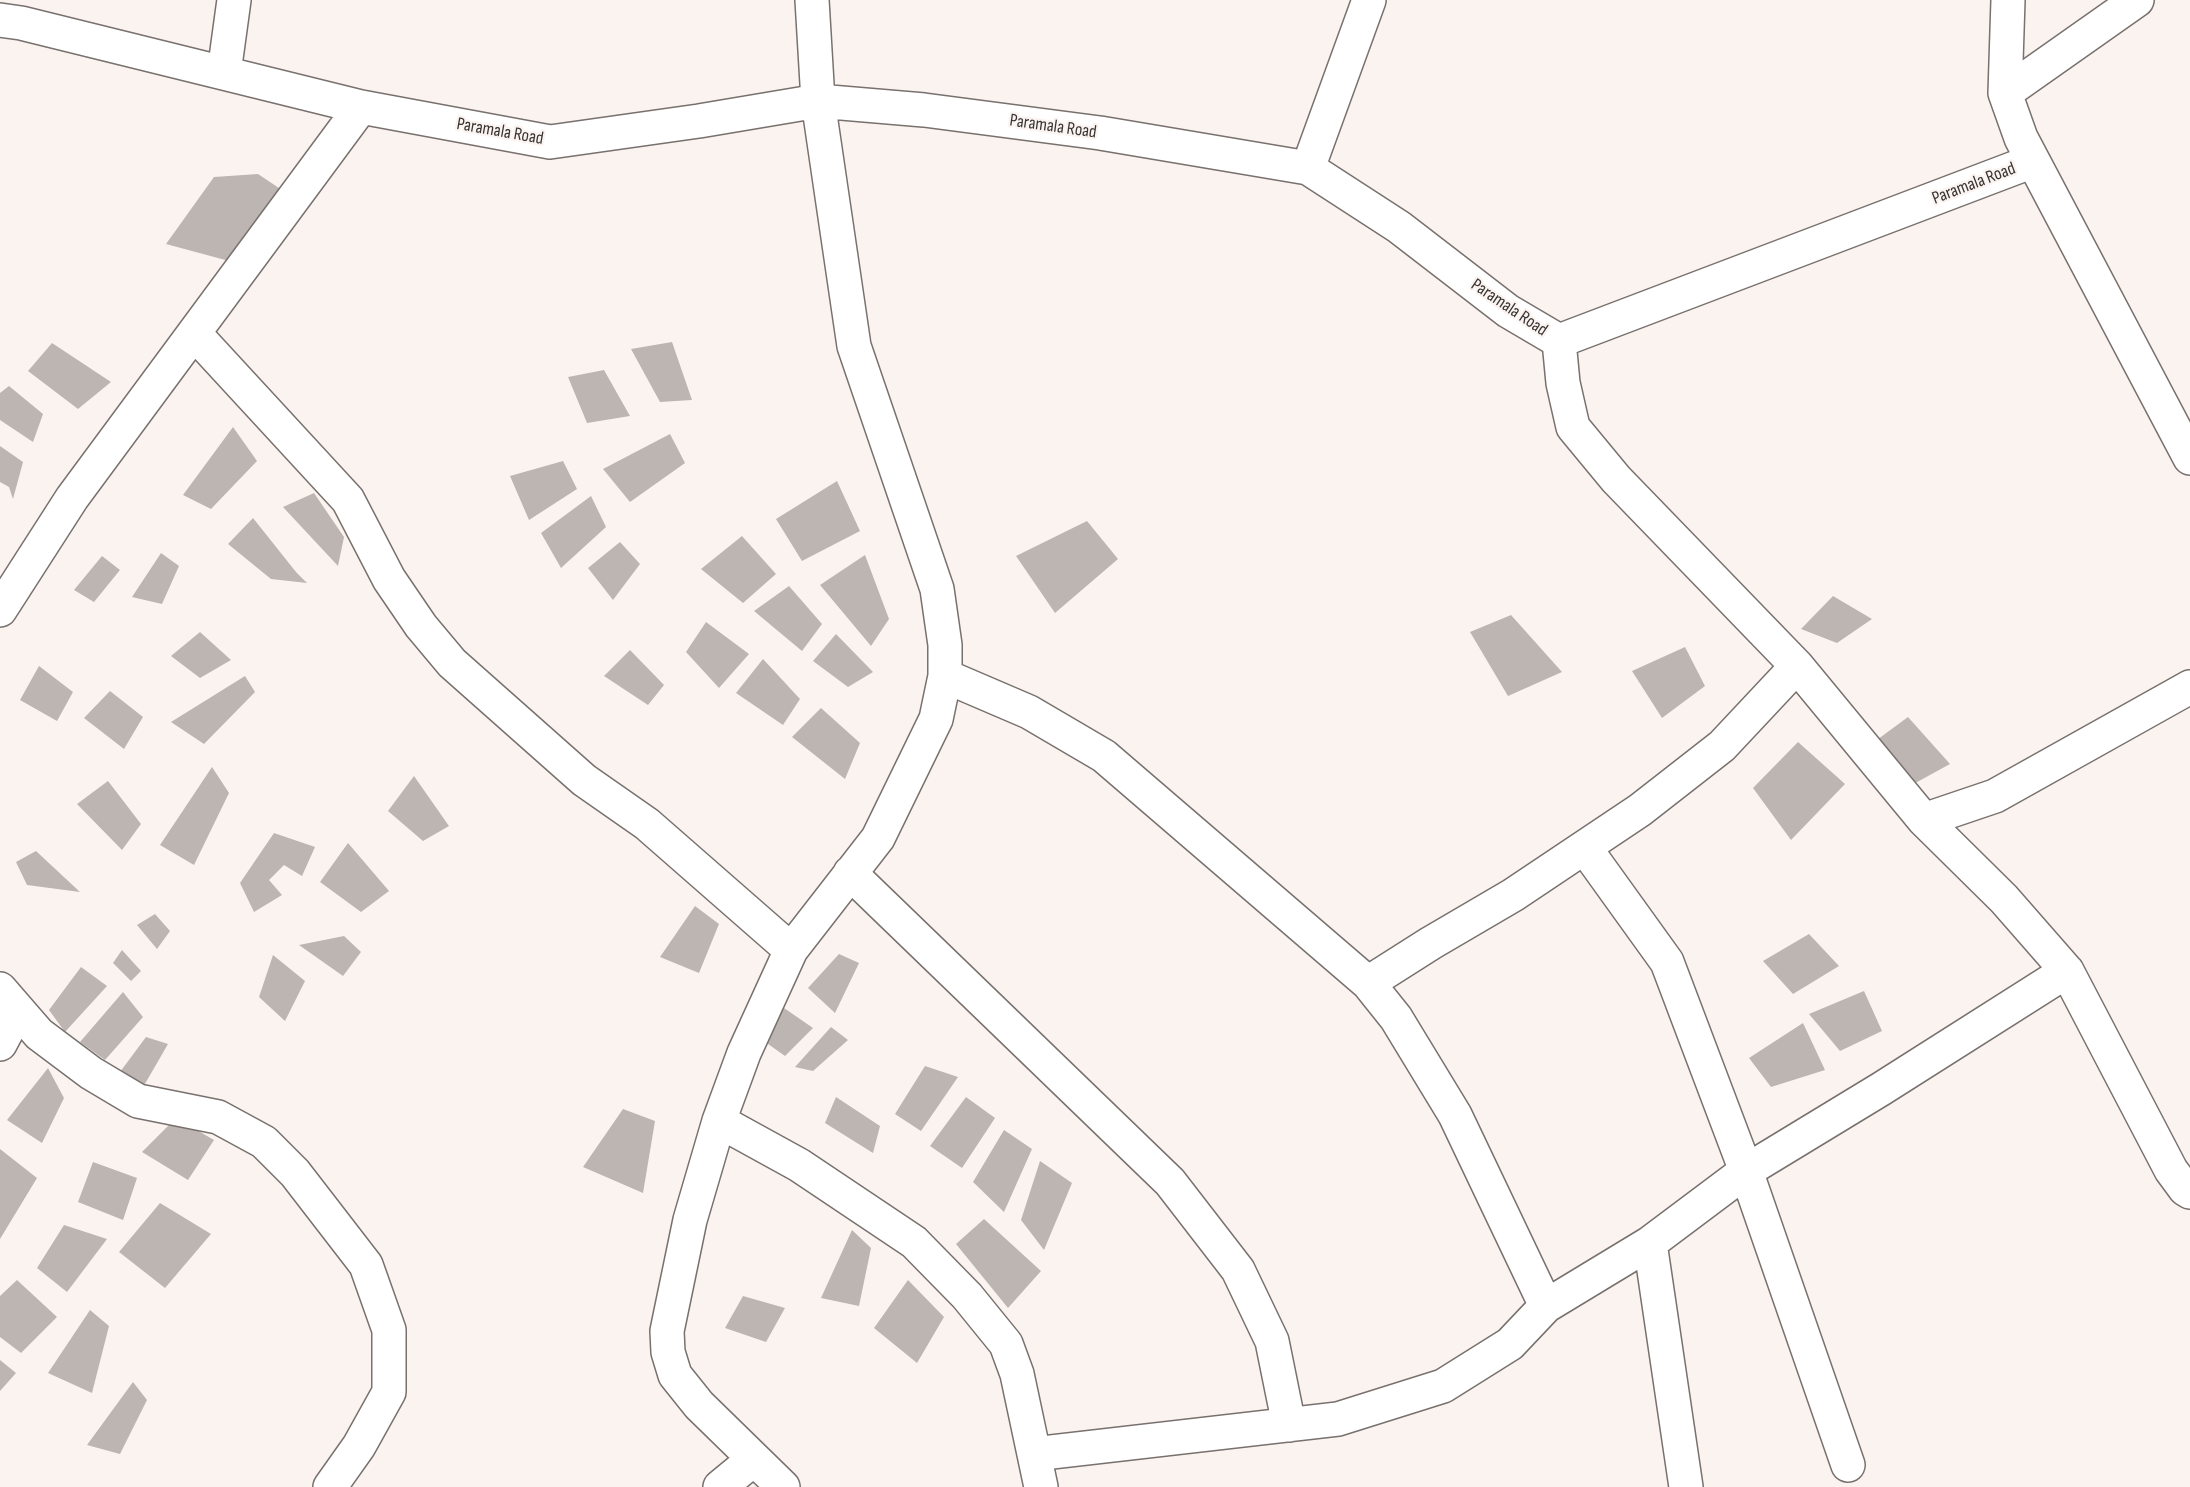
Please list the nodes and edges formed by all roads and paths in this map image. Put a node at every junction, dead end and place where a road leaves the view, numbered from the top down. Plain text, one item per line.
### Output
1 (234, 0) edge
2 (812, 0) edge
3 (1369, 0) edge
4 (2008, 0) edge
5 (2137, 0) edge
6 (7, 28) edge
7 (224, 73) junction
8 (2005, 93) junction
9 (818, 101) junction
10 (361, 107) junction
11 (2033, 161) junction
12 (1308, 168) junction
13 (194, 333) junction
14 (1559, 341) junction
15 (2190, 458) edge
16 (0, 610) edge
17 (1797, 666) junction
18 (945, 676) junction
19 (2190, 687) edge
20 (1924, 820) junction
21 (1586, 848) junction
22 (850, 873) junction
23 (791, 950) junction
24 (2067, 971) junction
25 (1368, 983) junction
26 (9, 1000) edge
27 (0, 1044) edge
28 (719, 1121) junction
29 (1746, 1171) junction
30 (2190, 1192) edge
31 (1650, 1243) junction
32 (1546, 1306) junction
33 (1288, 1425) junction
34 (1034, 1454) junction
35 (754, 1459) junction
36 (1848, 1465) dead end
37 (330, 1487) edge
38 (720, 1487) edge
39 (783, 1487) edge
40 (1041, 1487) edge
41 (1686, 1487) edge

1 - 7 street
2 - 9 street
3 - 12 street
4 - 8 street
5 - 8 street
6 - 7 street, Paramala Road
7 - 10 street, Paramala Road
8 - 11 street
9 - 10 street, Paramala Road
9 - 12 street, Paramala Road
9 - 18 street
10 - 13 street
11 - 14 street, Paramala Road
11 - 15 street
12 - 14 street, Paramala Road
13 - 16 street
13 - 23 street
14 - 17 street
17 - 20 street
17 - 21 street
18 - 22 street
18 - 25 street
19 - 20 street
20 - 24 street
21 - 25 street
21 - 29 street
22 - 23 street
22 - 33 street
23 - 28 street
24 - 29 street
24 - 30 street
25 - 32 street
26 - 27 street
26 - 37 street
28 - 34 street
28 - 35 street
29 - 31 street
29 - 36 street
31 - 32 street
31 - 41 street
32 - 33 street
33 - 34 street
34 - 40 street
35 - 38 street
35 - 39 street

